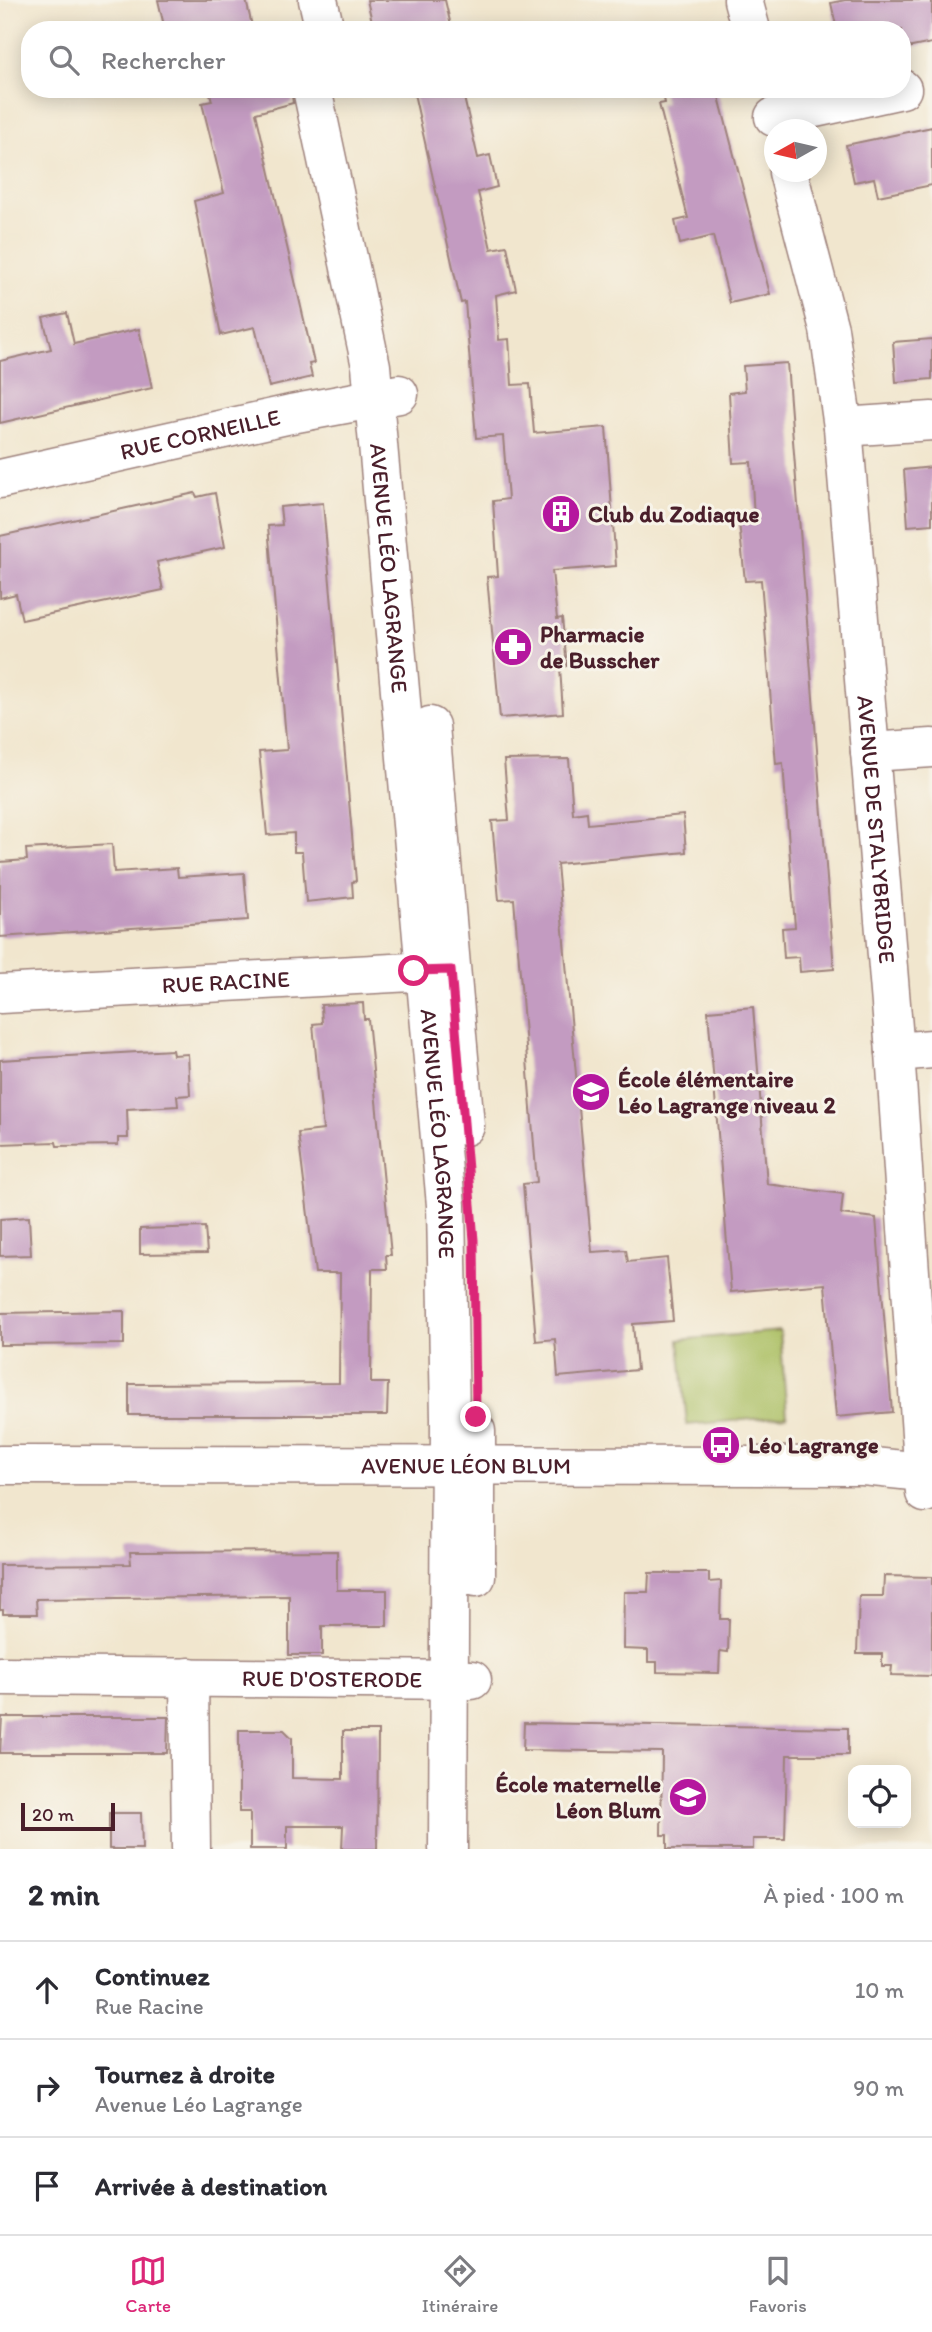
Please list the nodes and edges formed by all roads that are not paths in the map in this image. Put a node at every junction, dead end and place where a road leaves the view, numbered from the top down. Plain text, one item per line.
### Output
1 (292, 0) edge
2 (318, 0) edge
3 (743, 0) edge
4 (297, 21) edge
5 (323, 21) edge
6 (749, 21) edge
7 (932, 83) edge
8 (911, 87) edge
9 (314, 98) edge
10 (340, 98) edge
11 (852, 98) edge
12 (773, 112) edge
13 (791, 182) edge
14 (388, 396) junction
15 (932, 421) edge
16 (843, 427) junction
17 (0, 479) edge
18 (932, 748) edge
19 (870, 752) junction
20 (438, 970) junction
21 (0, 995) edge
22 (914, 1051) edge
23 (924, 1316) edge
24 (0, 1465) edge
25 (463, 1477) junction
26 (928, 1482) edge
27 (0, 1490) edge
28 (0, 1676) edge
29 (189, 1677) junction
30 (461, 1680) junction
31 (191, 1849) edge
32 (448, 1849) edge
33 (473, 1849) edge

1 - 4 street
2 - 5 street
3 - 6 street
7 - 8 street
9 - 14 street, AVENUE LÉO LAGRANGE
10 - 14 street, AVENUE LÉO LAGRANGE
11 - 12 street
13 - 16 street, AVENUE DE STALYBRIDGE
14 - 17 street, RUE CORNEILLE
14 - 20 street, AVENUE LÉO LAGRANGE
15 - 16 street
16 - 19 street, AVENUE DE STALYBRIDGE
18 - 19 street
19 - 22 street, AVENUE DE STALYBRIDGE
20 - 21 street, RUE RACINE
20 - 25 street, AVENUE LÉO LAGRANGE
22 - 23 street, AVENUE DE STALYBRIDGE
23 - 26 street, AVENUE DE STALYBRIDGE
24 - 25 street, AVENUE LÉON BLUM
25 - 26 street, AVENUE LÉON BLUM
25 - 27 street, AVENUE LÉON BLUM
25 - 30 street, AVENUE LÉO LAGRANGE
28 - 29 street, RUE D'OSTERODE
29 - 30 street, RUE D'OSTERODE
29 - 31 street
30 - 32 street, AVENUE LÉO LAGRANGE
30 - 33 street, AVENUE LÉO LAGRANGE

